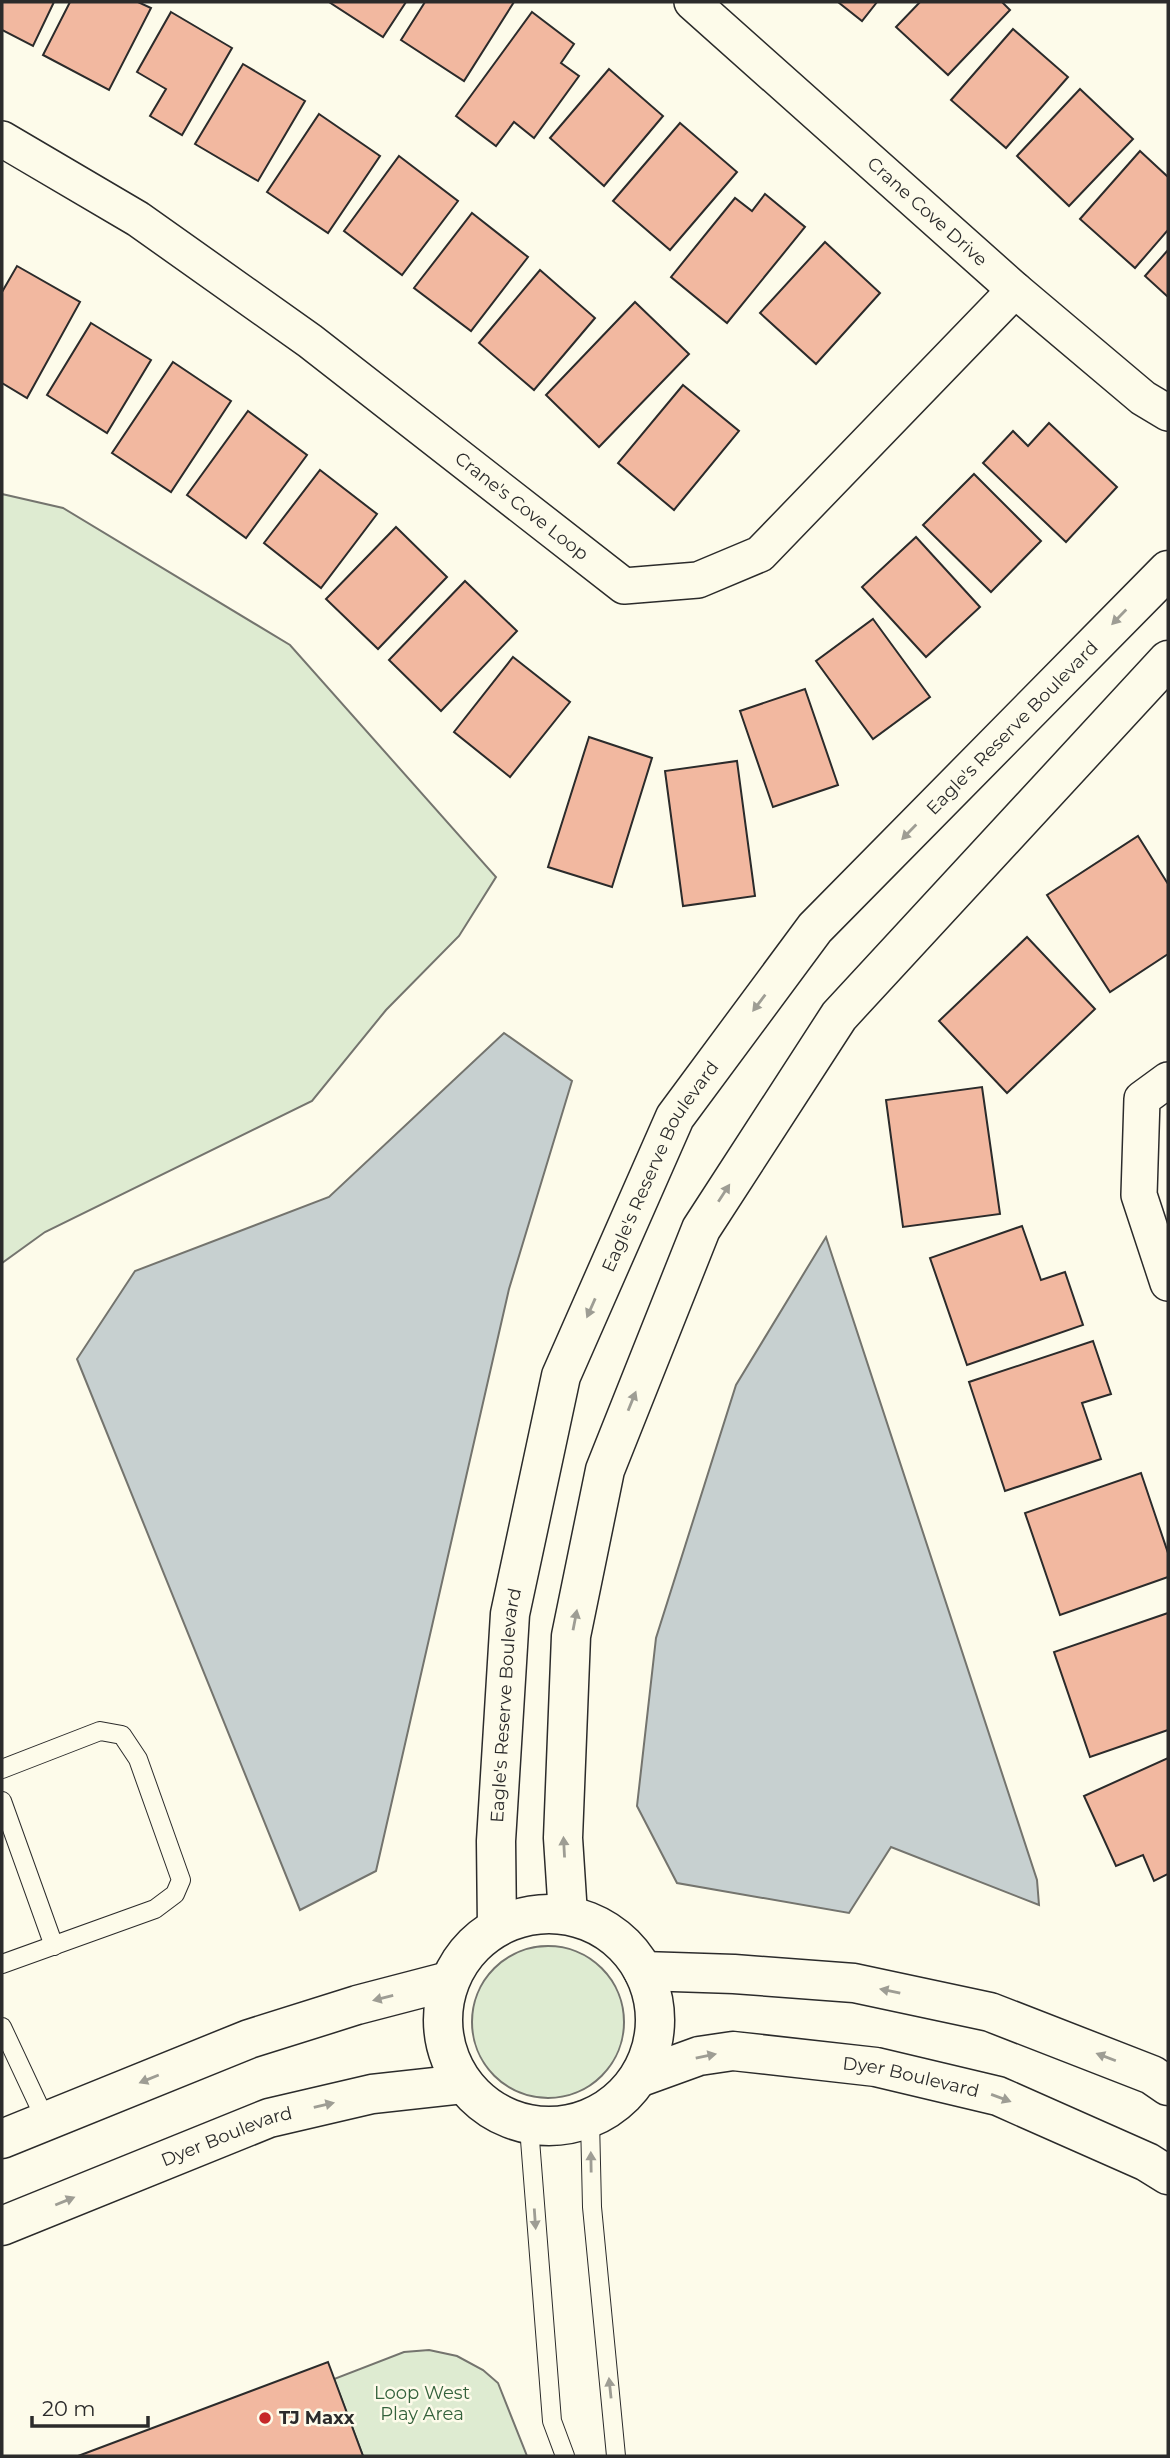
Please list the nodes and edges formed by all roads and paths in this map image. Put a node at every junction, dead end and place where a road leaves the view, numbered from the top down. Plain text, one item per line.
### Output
1 (692, 2) edge
2 (2, 139) edge
3 (1015, 290) junction
4 (1168, 413) edge
5 (1168, 570) edge
6 (1168, 660) edge
7 (1168, 1080) edge
8 (1168, 1283) edge
9 (2, 1769) edge
10 (2, 1801) edge
11 (568, 1915) junction
12 (497, 1927) junction
13 (54, 1945) junction
14 (2, 1964) edge
15 (643, 1970) junction
16 (449, 1982) junction
17 (2, 2027) edge
18 (641, 2077) junction
19 (463, 2084) junction
20 (1168, 2086) edge
21 (590, 2120) junction
22 (46, 2122) junction
23 (529, 2127) junction
24 (2, 2139) edge
25 (1168, 2175) edge
26 (2, 2226) edge
27 (565, 2456) edge
28 (617, 2456) edge

1 - 3 street, Crane Cove Drive
2 - 3 street, Crane's Cove Loop
3 - 4 street, Crane Cove Drive
5 -> 12 street, Eagle's Reserve Boulevard
11 -> 6 street
7 - 8 street
9 - 13 lane
10 - 13 lane
11 - 12 street
11 - 15 street
12 - 16 street
13 - 14 lane
15 - 18 street
20 -> 15 street
16 - 19 street
16 -> 22 street
17 - 22 lane
18 - 21 street
18 -> 25 street, Dyer Boulevard
19 - 23 street
26 -> 19 street, Dyer Boulevard
21 - 23 street
28 -> 21 lane
22 - 24 street
23 -> 27 lane

